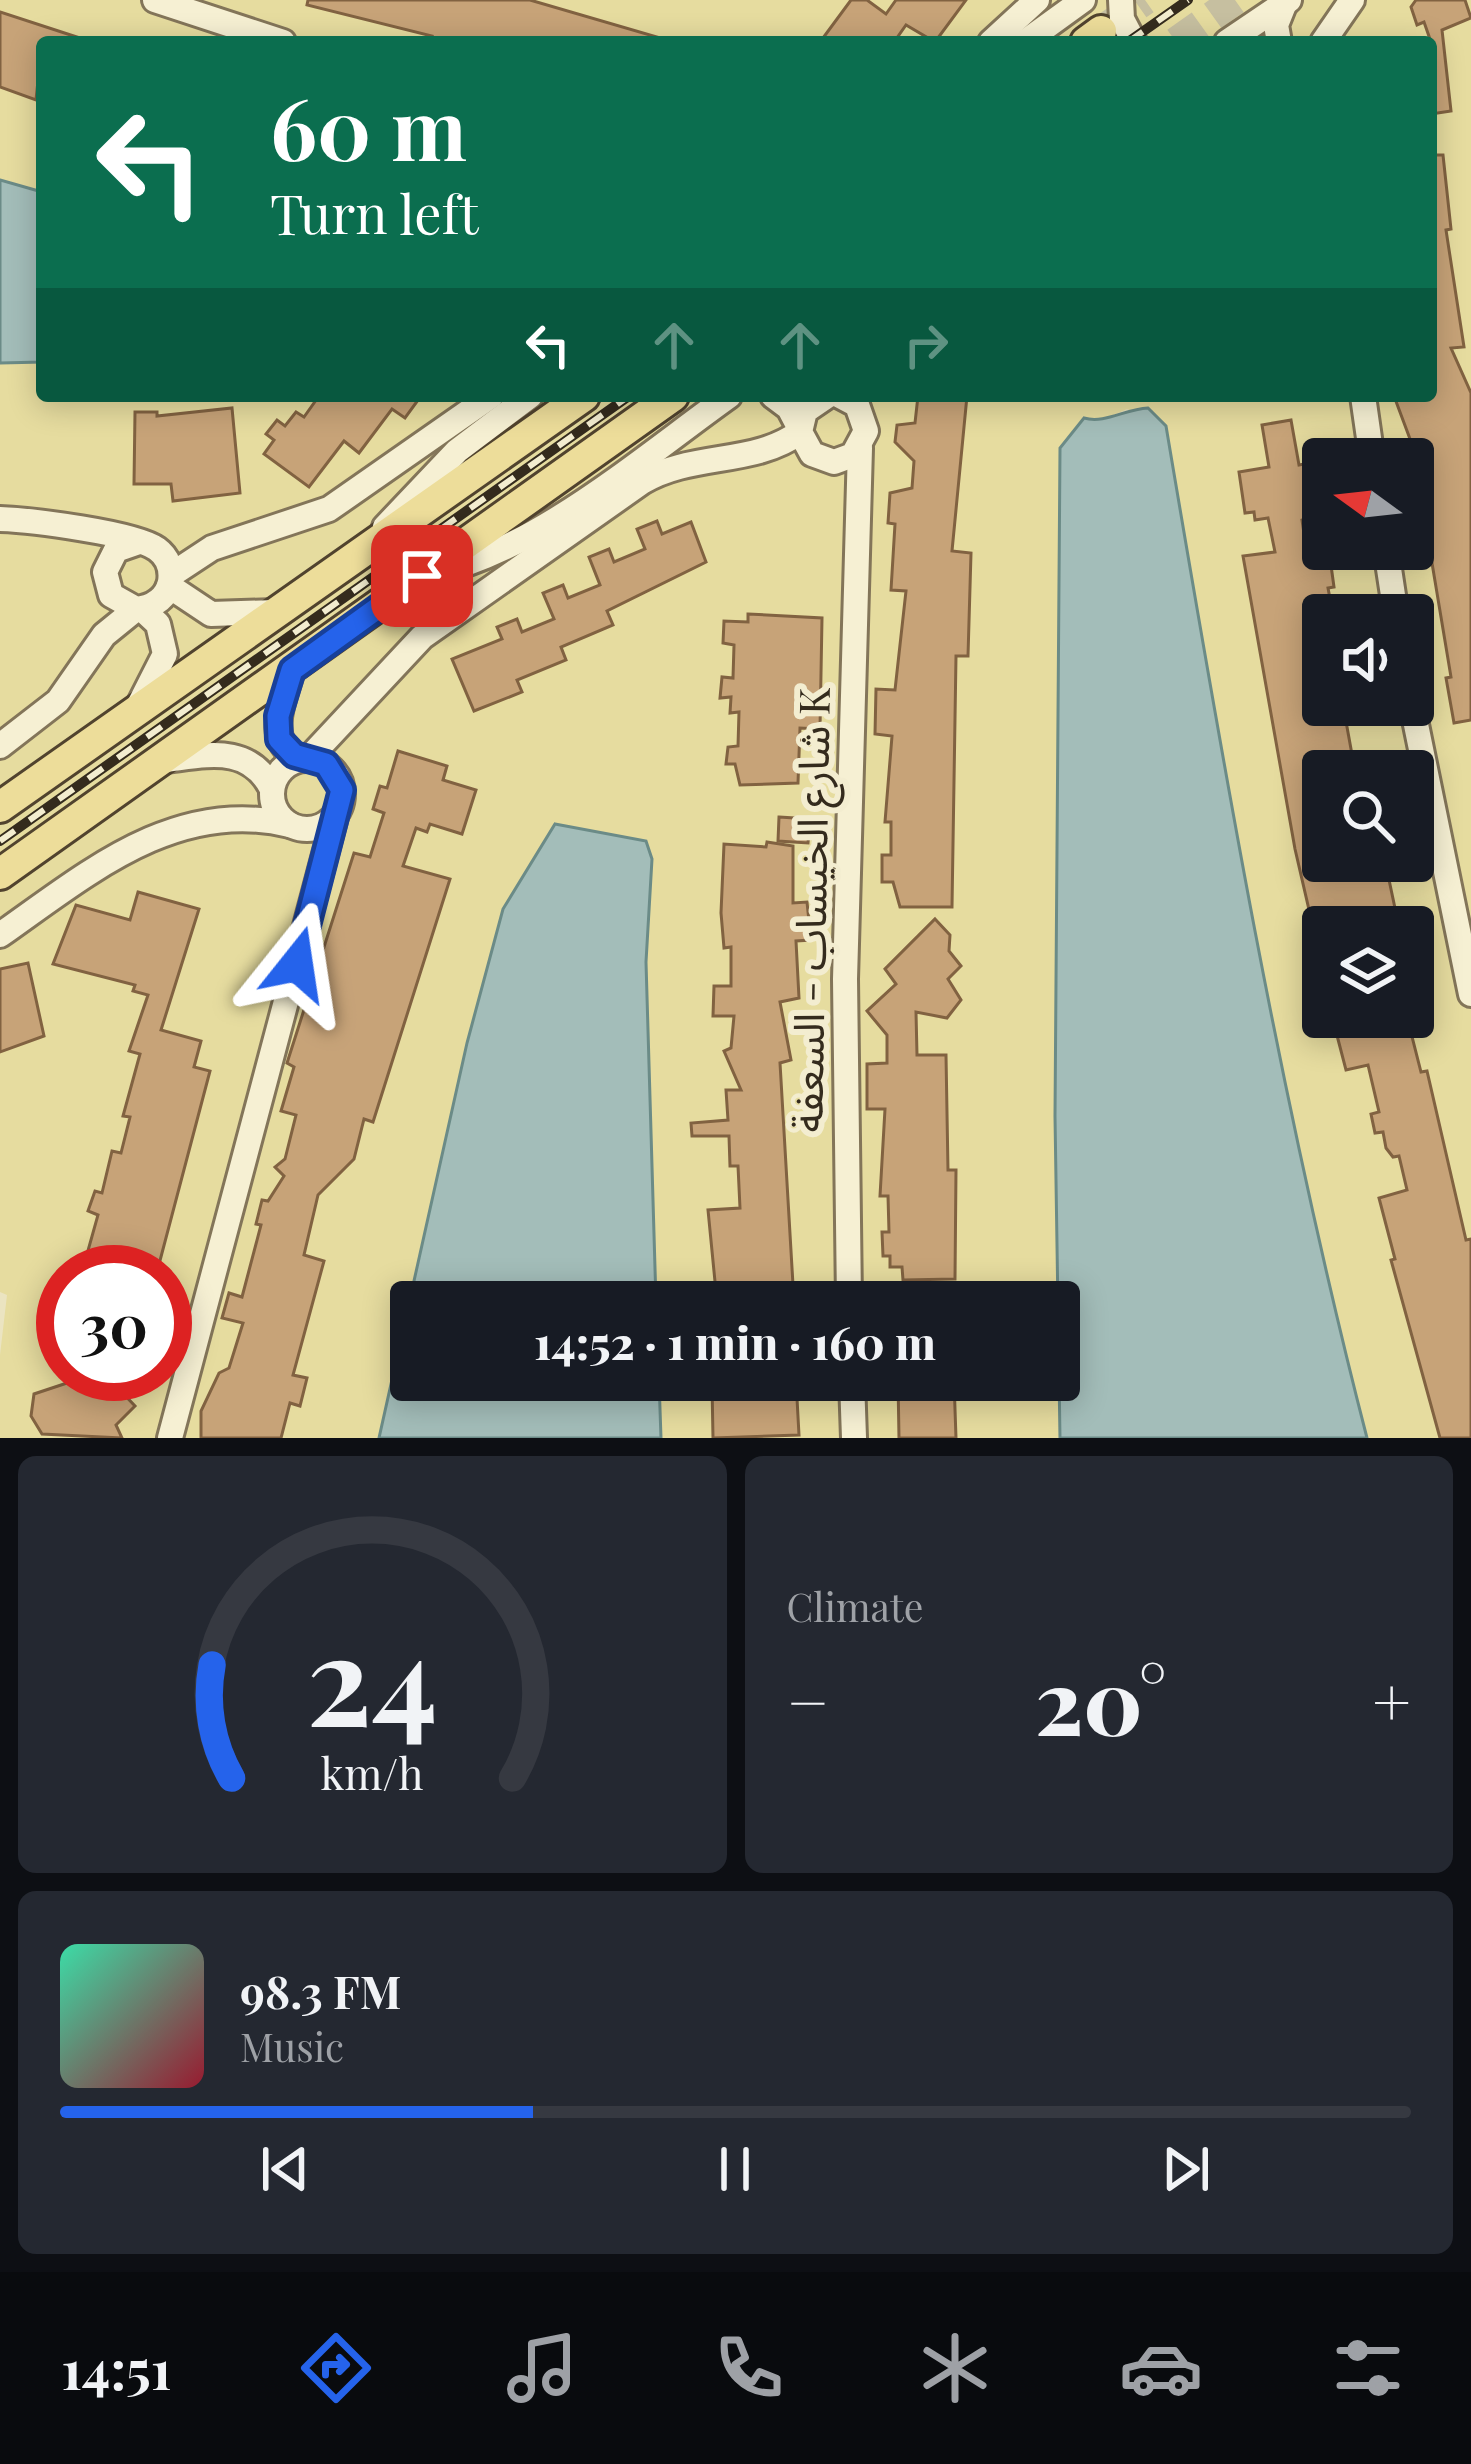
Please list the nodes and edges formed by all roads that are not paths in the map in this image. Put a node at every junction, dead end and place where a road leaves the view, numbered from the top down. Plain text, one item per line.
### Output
1 (155, 0) edge
2 (1037, 0) edge
3 (1083, 0) edge
4 (1121, 0) edge
5 (1286, 2) edge
6 (265, 36) edge
7 (998, 36) edge
8 (1033, 36) edge
9 (1131, 36) edge
10 (1236, 36) edge
11 (1278, 36) edge
12 (482, 402) edge
13 (522, 402) edge
14 (575, 402) edge
15 (665, 402) edge
16 (720, 402) edge
17 (780, 402) edge
18 (818, 402) edge
19 (1364, 402) edge
20 (862, 405) edge
21 (800, 430) junction
22 (1369, 438) edge
23 (860, 448) junction
24 (756, 453) junction
25 (821, 460) junction
26 (0, 519) edge
27 (859, 520) junction
28 (71, 528) junction
29 (146, 544) junction
30 (371, 546) junction
31 (212, 548) junction
32 (107, 576) junction
33 (422, 576) junction
34 (170, 581) junction
35 (139, 609) junction
36 (278, 611) junction
37 (88, 657) junction
38 (292, 670) junction
39 (134, 713) junction
40 (353, 715) junction
41 (1416, 726) edge
42 (0, 746) edge
43 (306, 759) junction
44 (165, 760) junction
45 (339, 778) junction
46 (272, 791) junction
47 (0, 807) edge
48 (336, 813) junction
49 (225, 819) junction
50 (295, 827) junction
51 (0, 874) edge
52 (318, 881) junction
53 (0, 935) edge
54 (1471, 994) edge
55 (849, 1281) edge
56 (853, 1401) edge
57 (170, 1438) edge
58 (854, 1438) edge

1 - 6 street
2 - 7 street
3 - 8 street
4 - 9 street
5 - 10 street
5 - 11 street
12 - 31 street
13 - 30 street
14 - 30 main road
15 - 33 main road
16 - 33 street
17 - 21 street
18 - 21 street
19 - 22 street
20 - 23 street, شارع الخيساب - السعفة K
21 - 24 street
21 - 25 street
23 - 25 street
23 - 27 street, شارع الخيساب - السعفة K
24 - 25 street
24 - 40 street
25 - 27 street
26 - 28 street
27 - 55 street, شارع الخيساب - السعفة K
28 - 29 street
28 - 32 street
29 - 31 street
29 - 32 street
29 - 34 street
30 - 36 main road
31 - 34 street
32 - 35 street
32 - 37 street
33 - 38 main road
34 - 35 street
34 - 36 street
35 - 37 street
35 - 39 street
36 - 39 main road
37 - 42 street
38 - 43 street
38 - 44 main road
39 - 47 main road
40 - 43 street
40 - 45 street
41 - 54 street
43 - 45 street
43 - 46 street
44 - 46 street
44 - 51 main road
45 - 48 street
46 - 49 street
46 - 50 street
48 - 50 street
48 - 52 street
49 - 50 street
49 - 53 street
50 - 52 street
52 - 57 street
56 - 58 street

